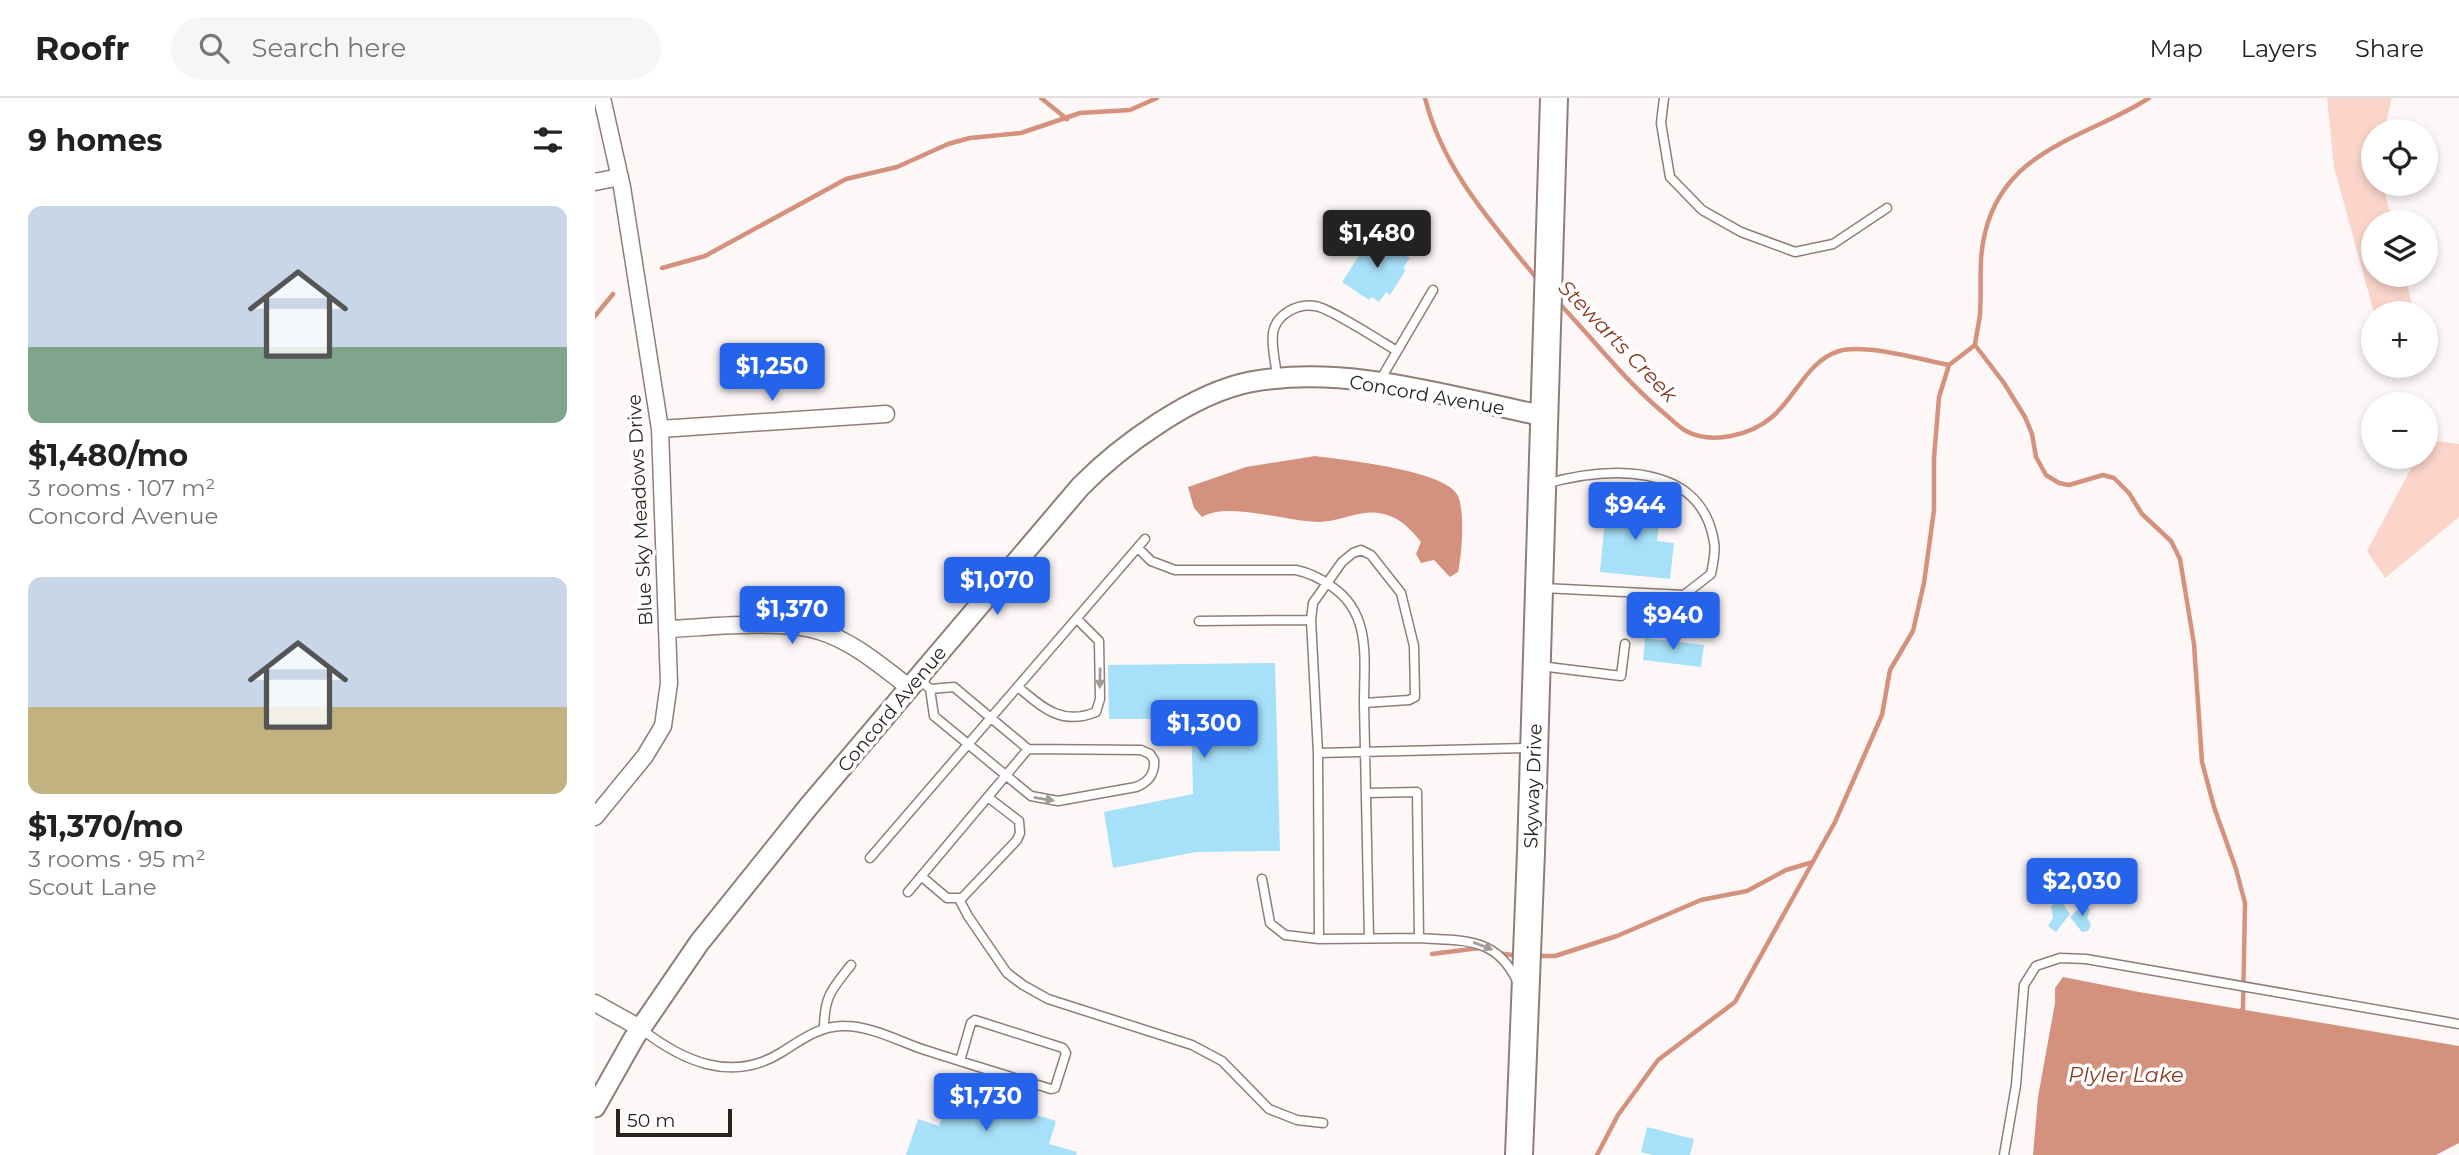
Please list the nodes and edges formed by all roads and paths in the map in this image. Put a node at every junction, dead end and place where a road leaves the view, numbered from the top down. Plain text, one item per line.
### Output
1 (602, 98) edge
2 (1555, 98) edge
3 (1664, 98) edge
4 (620, 177) junction
5 (595, 182) edge
6 (1887, 208) dead end
7 (1433, 290) dead end
8 (1397, 351) junction
9 (1277, 379) junction
10 (1379, 382) junction
11 (886, 414) dead end
12 (1544, 416) junction
13 (660, 429) junction
14 (1542, 485) junction
15 (1145, 539) dead end
16 (1137, 548) junction
17 (1325, 582) junction
18 (1539, 588) junction
19 (1077, 619) junction
20 (1311, 620) junction
21 (1199, 621) dead end
22 (669, 629) junction
23 (1625, 644) dead end
24 (1537, 666) junction
25 (919, 685) junction
26 (1018, 687) junction
27 (1364, 702) junction
28 (991, 719) junction
29 (969, 745) junction
30 (1533, 748) junction
31 (1028, 749) junction
32 (1366, 752) junction
33 (1318, 753) junction
34 (1007, 777) junction
35 (1367, 793) junction
36 (989, 798) junction
37 (595, 817) edge
38 (870, 858) dead end
39 (921, 876) junction
40 (1262, 879) dead end
41 (908, 892) dead end
42 (959, 899) junction
43 (1369, 938) junction
44 (1419, 938) junction
45 (1319, 939) junction
46 (851, 965) dead end
47 (1524, 995) junction
48 (595, 1003) edge
49 (2459, 1024) edge
50 (640, 1028) junction
51 (824, 1029) junction
52 (960, 1061) junction
53 (595, 1107) edge
54 (1324, 1122) dead end
55 (1519, 1155) edge
56 (2004, 1155) edge

1 - 4 street, Blue Sky Meadows Drive
2 - 12 highway, Skyway Drive
3 - 6 lane
4 - 5 street
4 - 13 street, Blue Sky Meadows Drive
7 - 8 lane
8 - 9 lane
8 - 10 lane
9 - 10 street, Concord Avenue
9 - 25 street, Concord Avenue
10 - 12 street, Concord Avenue
11 - 13 street
12 - 14 highway, Skyway Drive
13 - 22 street, Blue Sky Meadows Drive
14 - 18 highway, Skyway Drive
14 - 18 lane
15 - 16 lane
16 - 17 lane
16 - 19 lane
17 - 20 lane
17 - 27 lane
17 - 27 lane
18 - 24 highway, Skyway Drive
19 - 26 lane
19 -> 26 lane
20 - 21 lane
20 - 33 lane
22 - 25 street
22 - 37 street, Blue Sky Meadows Drive
23 - 24 lane
24 - 30 highway, Skyway Drive
25 - 28 lane
25 - 29 lane
25 - 50 street, Concord Avenue
26 - 28 lane
27 - 32 lane
28 - 29 lane
28 - 31 lane
29 - 34 lane
29 - 38 lane
30 - 32 lane
30 - 47 highway, Skyway Drive
31 - 34 lane
34 -> 31 lane
32 - 33 lane
32 - 35 lane
33 - 45 lane
34 - 36 lane
35 - 43 lane
35 - 44 lane
36 - 39 lane
36 - 42 lane
39 - 41 lane
39 - 42 lane
40 - 45 lane
42 - 54 lane
43 - 44 lane
43 - 45 lane
44 -> 47 lane
46 - 51 lane
47 - 55 highway, Skyway Drive
48 - 50 street
49 - 56 lane
50 - 51 lane
50 - 53 street, Concord Avenue
51 - 52 lane
52 - 52 lane

